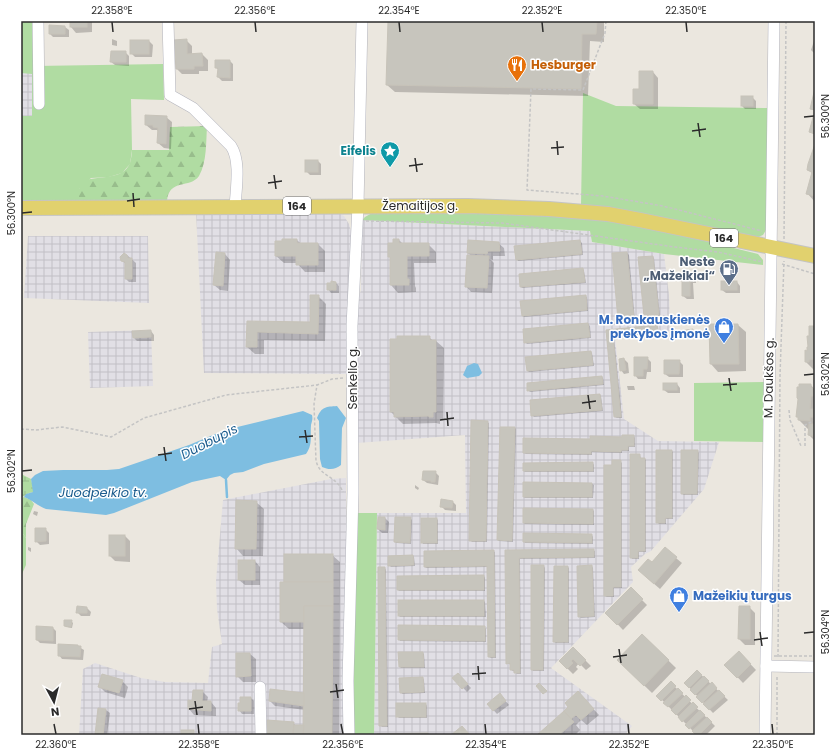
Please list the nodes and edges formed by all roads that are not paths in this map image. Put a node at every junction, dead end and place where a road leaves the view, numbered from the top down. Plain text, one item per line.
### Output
1 (38, 21) edge
2 (168, 21) edge
3 (362, 21) edge
4 (774, 21) edge
5 (39, 104) dead end
6 (235, 206) junction
7 (358, 206) junction
8 (21, 208) edge
9 (776, 243) junction
10 (815, 256) edge
11 (772, 661) junction
12 (815, 667) edge
13 (260, 687) dead end
14 (261, 735) edge
15 (349, 735) edge
16 (766, 735) edge

1 - 5 street
2 - 6 street
3 - 7 street, Senkelio g.
4 - 9 street, M. Daukšos g.
6 - 7 main road, Žemaitijos g. / 164
6 - 8 main road, Žemaitijos g. / 164
7 - 9 main road, Žemaitijos g. / 164
7 - 15 street, Senkelio g.
9 - 10 main road, Žemaitijos g. / 164
9 - 11 street, M. Daukšos g.
11 - 12 street
11 - 16 street, M. Daukšos g.
13 - 14 street

